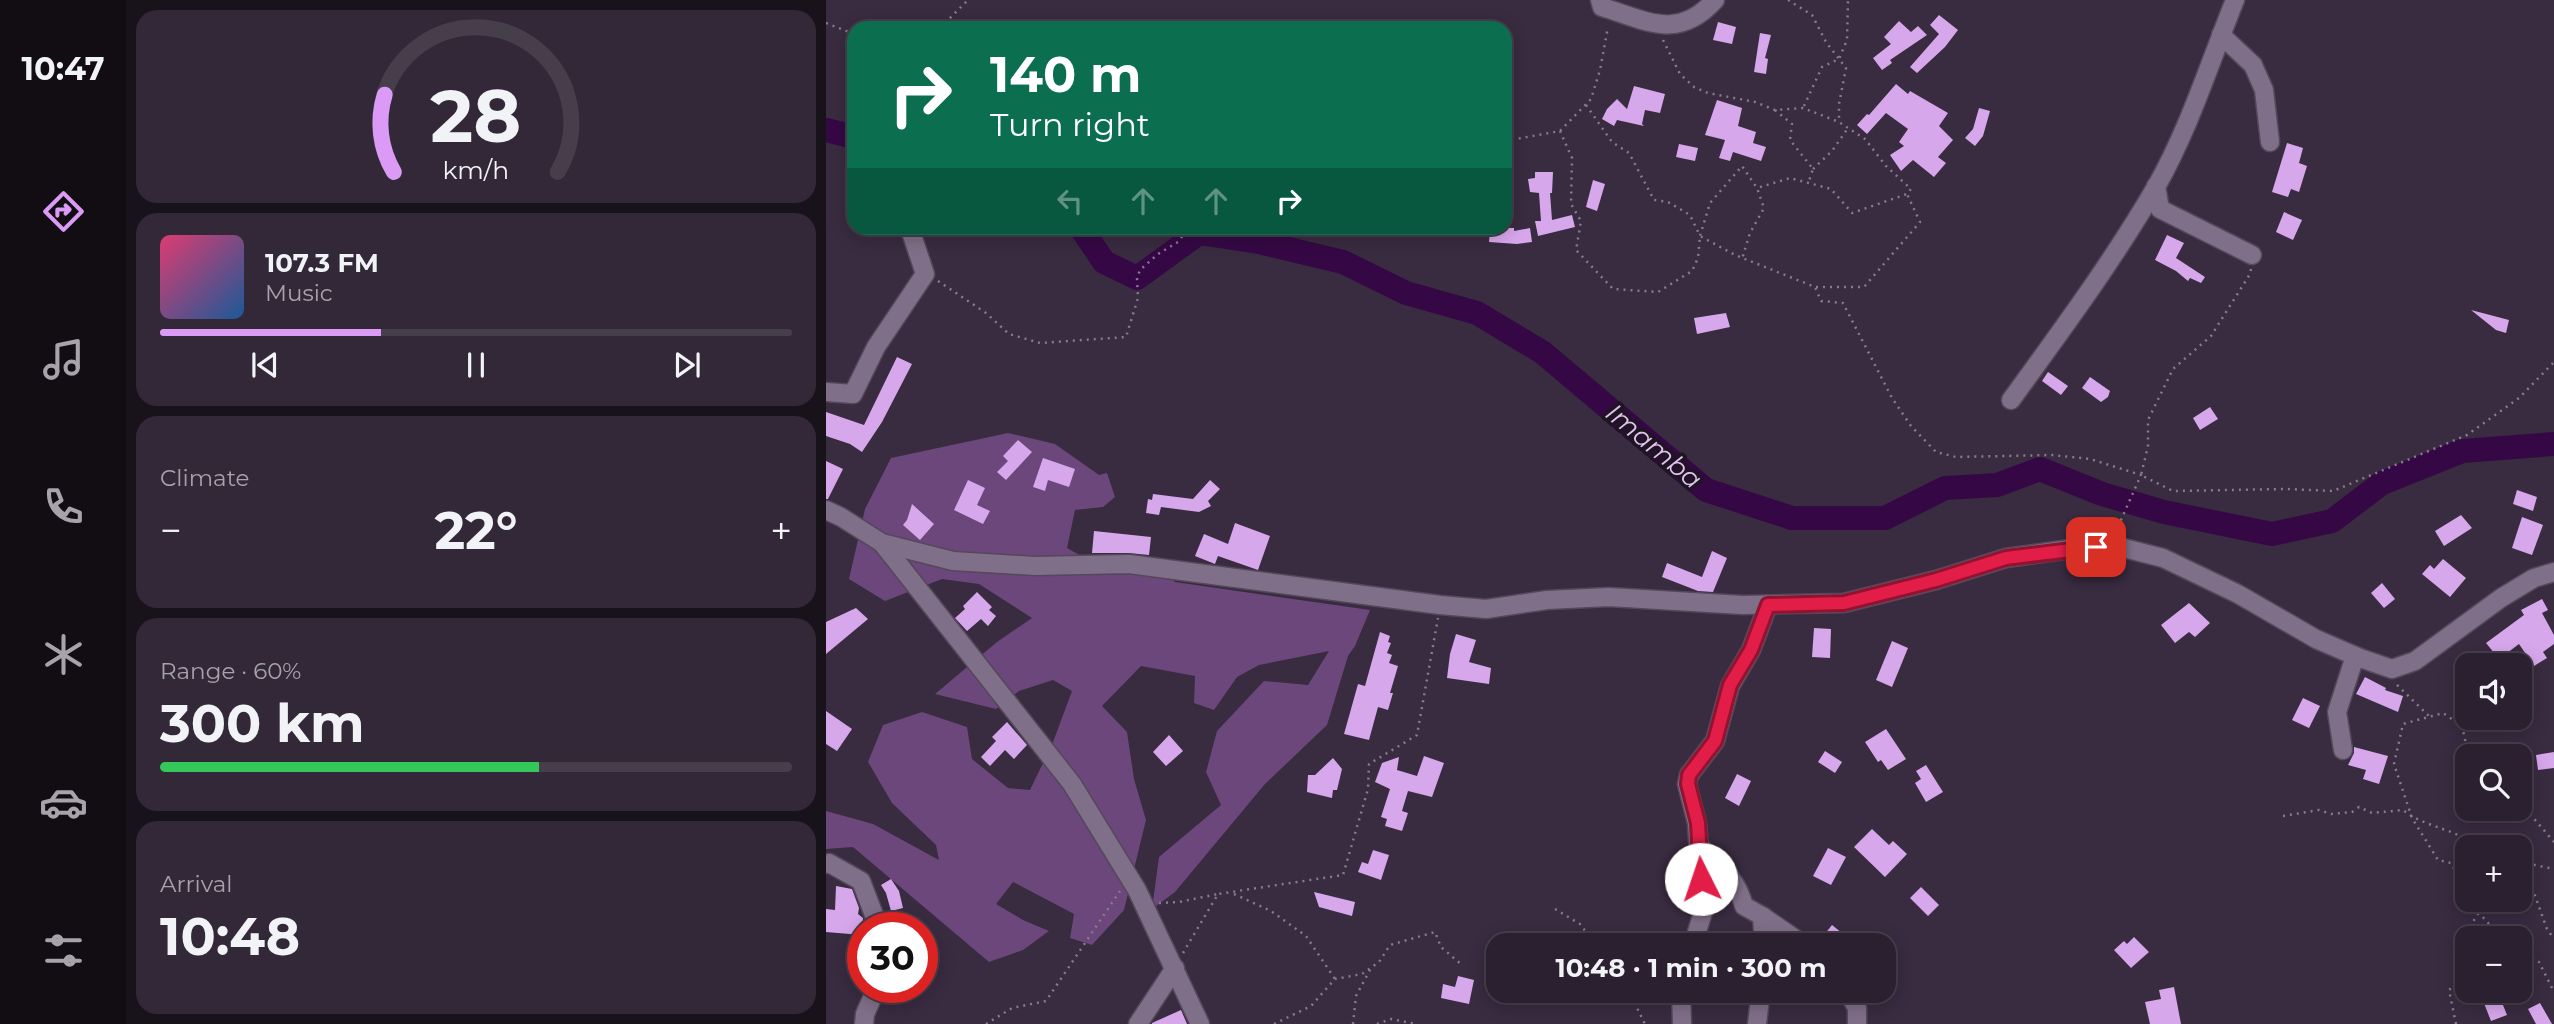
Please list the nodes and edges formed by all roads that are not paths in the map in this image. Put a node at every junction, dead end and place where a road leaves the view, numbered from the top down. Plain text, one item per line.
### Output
1 (1715, 0) edge
2 (2235, 0) edge
3 (1604, 5) edge
4 (2221, 35) junction
5 (2270, 142) dead end
6 (2156, 186) junction
7 (912, 235) edge
8 (2252, 255) road end
9 (826, 392) edge
10 (2011, 400) dead end
11 (826, 510) edge
12 (882, 543) junction
13 (2554, 572) edge
14 (1768, 605) junction
15 (2355, 656) junction
16 (2343, 750) dead end
17 (1699, 846) junction
18 (826, 864) edge
19 (873, 912) edge
20 (1762, 916) junction
21 (1697, 933) edge
22 (1763, 933) edge
23 (1787, 933) edge
24 (1175, 968) junction
25 (870, 1003) edge
26 (1681, 1003) edge
27 (1759, 1003) edge
28 (1855, 1003) edge
29 (864, 1024) edge
30 (1138, 1024) edge
31 (1200, 1024) edge
32 (1682, 1024) edge
33 (1757, 1024) edge
34 (1857, 1024) edge

1 - 3 street
2 - 4 street
4 - 5 street
4 - 6 street
6 - 8 street
6 - 10 street
7 - 9 street
11 - 12 street
12 - 14 street
12 - 24 street
13 - 15 street
14 - 15 street
14 - 17 street
15 - 16 street
17 - 20 street
17 - 21 street
18 - 19 street
20 - 22 street
20 - 23 street
24 - 30 street
24 - 31 street
25 - 29 street
26 - 32 street
27 - 33 street
28 - 34 street

